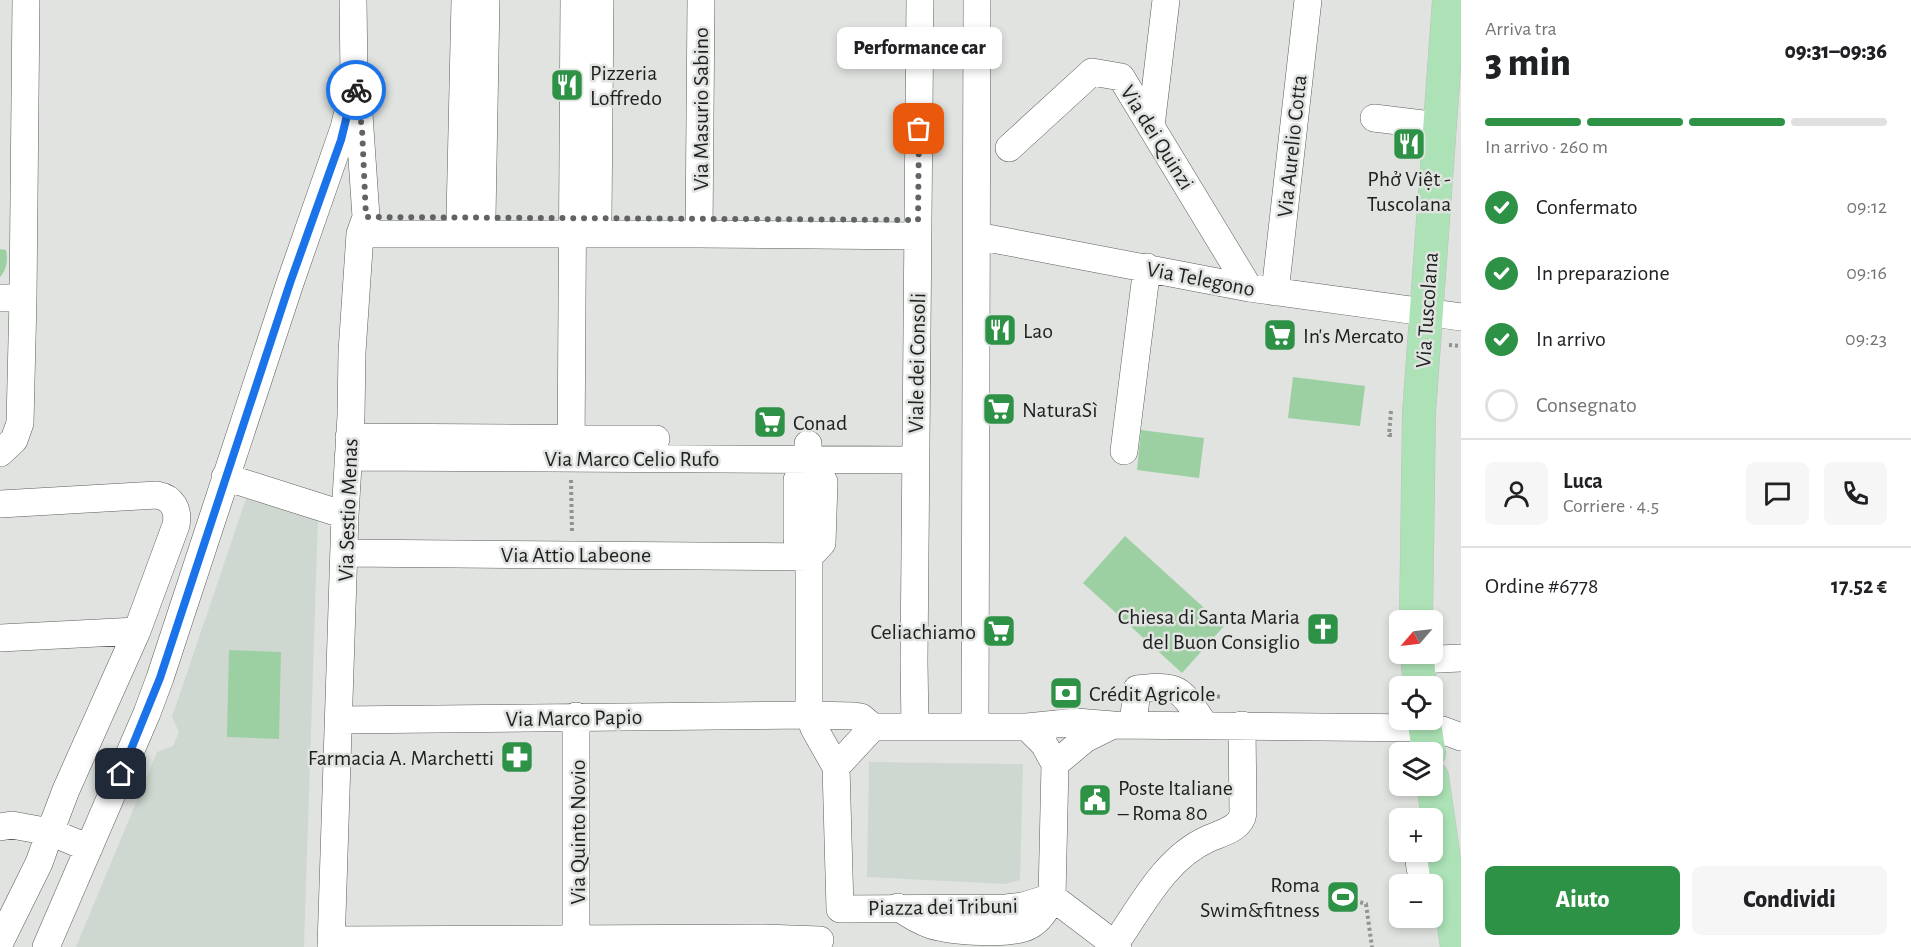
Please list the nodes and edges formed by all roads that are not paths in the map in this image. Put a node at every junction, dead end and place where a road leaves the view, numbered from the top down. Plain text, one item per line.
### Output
1 (26, 0) edge
2 (353, 0) edge
3 (465, 0) edge
4 (486, 0) edge
5 (574, 0) edge
6 (600, 0) edge
7 (701, 0) edge
8 (920, 0) edge
9 (977, 0) edge
10 (1166, 0) edge
11 (1308, 0) edge
12 (1449, 0) edge
13 (354, 75) junction
14 (1374, 118) dead end
15 (1151, 126) junction
16 (1439, 126) junction
17 (1009, 148) dead end
18 (471, 217) junction
19 (581, 224) junction
20 (363, 225) junction
21 (699, 226) junction
22 (918, 228) junction
23 (977, 236) junction
24 (1147, 267) junction
25 (1262, 290) junction
26 (11, 298) edge
27 (1426, 313) junction
28 (1461, 317) edge
29 (349, 447) junction
30 (570, 448) junction
31 (808, 450) junction
32 (915, 451) junction
33 (1124, 451) dead end
34 (0, 453) edge
35 (225, 477) junction
36 (0, 504) edge
37 (345, 515) junction
38 (344, 553) junction
39 (809, 557) junction
40 (1416, 610) edge
41 (137, 631) junction
42 (0, 638) edge
43 (1461, 658) edge
44 (1418, 667) edge
45 (809, 715) junction
46 (576, 716) junction
47 (340, 720) junction
48 (1123, 725) junction
49 (1205, 725) junction
50 (1242, 725) junction
51 (915, 726) junction
52 (975, 726) junction
53 (873, 727) junction
54 (1027, 727) junction
55 (1426, 734) edge
56 (1461, 736) edge
57 (1055, 764) junction
58 (836, 766) junction
59 (0, 826) edge
60 (50, 832) junction
61 (89, 848) junction
62 (1419, 862) edge
63 (1443, 862) edge
64 (1448, 883) junction
65 (1052, 897) junction
66 (840, 909) junction
67 (0, 942) edge
68 (331, 943) edge
69 (576, 943) edge
70 (818, 944) edge
71 (1116, 946) edge
72 (46, 947) edge
73 (1457, 947) edge

1 - 26 street
2 - 13 street
3 - 18 street
4 - 18 street
5 - 19 street
6 - 19 street
7 - 21 street, Via Masurio Sabino
8 - 22 street, Viale dei Consoli
9 - 23 street
10 - 15 street
11 - 25 street, Via Aurelio Cotta
12 - 16 main road, Via Tuscolana
13 - 20 street, Via Sestio Menas
13 - 35 street
14 - 16 street
15 - 17 street, Via dei Quinzi
15 - 25 street, Via dei Quinzi
16 - 27 main road, Via Tuscolana
18 - 19 street
18 - 20 street
19 - 20 street
19 - 21 street
19 - 30 street
20 - 29 street, Via Sestio Menas
21 - 22 street
22 - 32 street, Viale dei Consoli
23 - 24 street, Via Telegono
23 - 52 street
24 - 25 street, Via Telegono
24 - 33 street
25 - 27 street, Via Telegono
26 - 34 street
27 - 28 street, Via Telegono
27 - 40 main road, Via Tuscolana
29 - 30 street, Via Marco Celio Rufo
29 - 37 street, Via Sestio Menas
30 - 31 street, Via Marco Celio Rufo
31 - 32 street, Via Marco Celio Rufo
31 - 39 street
32 - 51 street, Viale dei Consoli
35 - 37 street
35 - 61 street
36 - 41 street
37 - 38 street, Via Sestio Menas
38 - 39 street, Via Attio Labeone
38 - 47 street, Via Sestio Menas
39 - 45 street
41 - 42 street
41 - 60 street
43 - 44 street
45 - 46 street, Via Marco Papio
45 - 53 street, Via Marco Papio
45 - 58 street
46 - 47 street, Via Marco Papio
46 - 69 street, Via Quinto Novio
47 - 68 street, Via Sestio Menas
48 - 49 street
48 - 49 street
48 - 54 street
48 - 57 street
49 - 50 street
50 - 55 street
50 - 71 street
51 - 52 street
51 - 53 street
52 - 54 street
53 - 58 street
54 - 57 street
55 - 56 street
57 - 65 street
58 - 66 street, Piazza dei Tribuni
59 - 60 street
60 - 61 street
60 - 67 street
61 - 72 street
62 - 64 street
63 - 64 main road
64 - 73 main road
65 - 66 street, Piazza dei Tribuni
65 - 71 street
66 - 70 street
68 - 69 street
69 - 70 street

